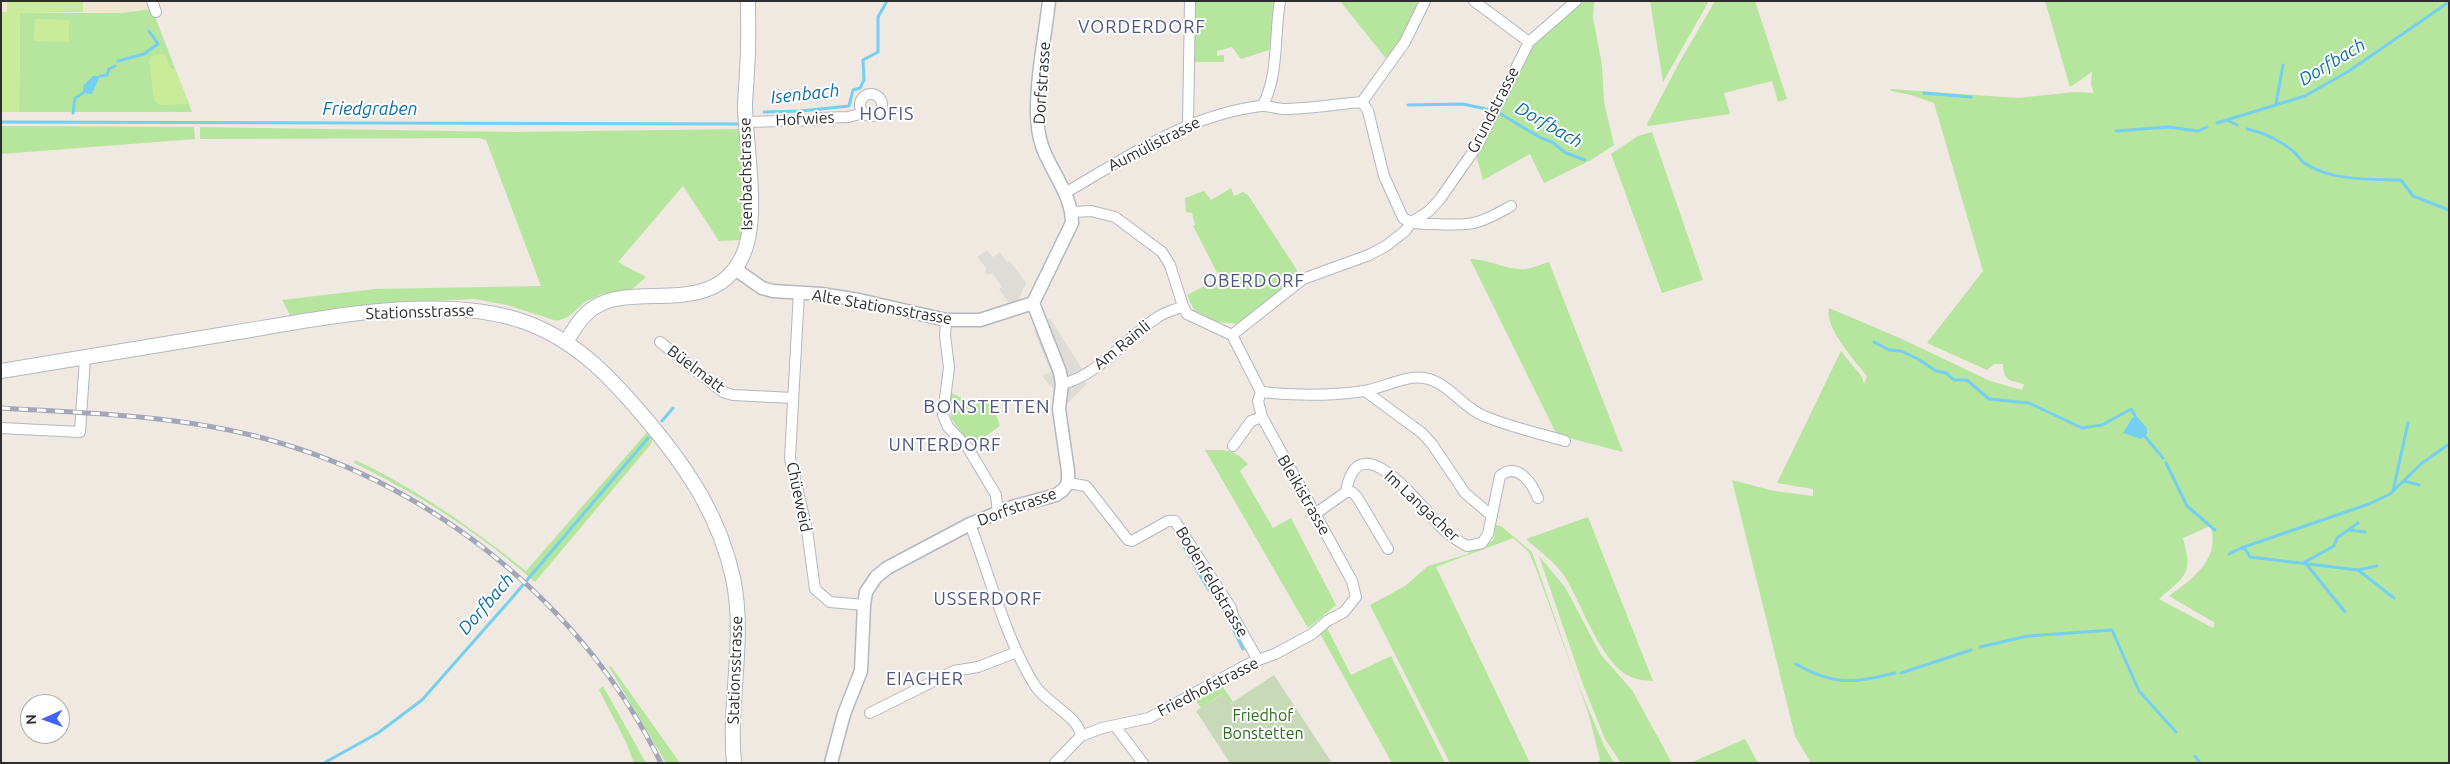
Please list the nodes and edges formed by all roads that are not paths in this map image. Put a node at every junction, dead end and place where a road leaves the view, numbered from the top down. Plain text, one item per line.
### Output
1 (152, 1) edge
2 (748, 1) edge
3 (1049, 1) edge
4 (1190, 1) edge
5 (1280, 1) edge
6 (1425, 1) edge
7 (1474, 1) edge
8 (1576, 1) edge
9 (156, 12) dead end
10 (1528, 42) junction
11 (1362, 102) junction
12 (1263, 105) junction
13 (864, 113) dead end
14 (746, 122) junction
15 (1188, 125) junction
16 (1065, 193) junction
17 (1511, 206) dead end
18 (1072, 212) junction
19 (1412, 222) junction
20 (735, 269) junction
21 (799, 292) junction
22 (1033, 303) junction
23 (1183, 306) junction
24 (946, 320) junction
25 (1232, 335) junction
26 (566, 342) junction
27 (660, 342) dead end
28 (85, 358) junction
29 (1, 371) edge
30 (1062, 384) junction
31 (1365, 391) junction
32 (1262, 392) junction
33 (793, 398) junction
34 (1262, 417) junction
35 (1, 428) edge
36 (1565, 441) dead end
37 (1233, 446) dead end
38 (1068, 483) junction
39 (1346, 492) junction
40 (996, 495) junction
41 (1538, 498) dead end
42 (1012, 508) junction
43 (998, 513) junction
44 (1315, 514) junction
45 (1492, 516) junction
46 (970, 524) junction
47 (1388, 549) dead end
48 (1356, 597) joint
49 (864, 605) junction
50 (1017, 652) junction
51 (1258, 660) junction
52 (870, 714) dead end
53 (1115, 726) junction
54 (1081, 736) junction
55 (734, 763) edge
56 (831, 763) edge
57 (1055, 763) edge
58 (1143, 763) edge

1 - 9 street
2 - 14 main road, Isenbachstrasse
3 - 16 street, Dorfstrasse
4 - 15 street
5 - 12 street
6 - 11 street
7 - 10 street
8 - 10 street, Grundstrasse
10 - 19 street, Grundstrasse
11 - 12 street, Aumülistrasse
11 - 19 street
12 - 15 street, Aumülistrasse
13 - 14 street, Hofwies
14 - 20 main road, Isenbachstrasse
15 - 16 street, Aumülistrasse
16 - 18 street, Dorfstrasse
17 - 19 street
18 - 22 street
18 - 23 street
19 - 25 street, Grundstrasse
20 - 21 street, Alte Stationsstrasse
20 - 26 main road, Isenbachstrasse
21 - 24 street, Alte Stationsstrasse
21 - 33 street, Chüeweid
22 - 24 street, Alte Stationsstrasse
22 - 30 street, Dorfstrasse
23 - 25 street
23 - 30 street, Am Rainli
24 - 40 street
25 - 32 street
26 - 28 main road, Stationsstrasse
26 - 55 main road, Stationsstrasse
27 - 33 street, Büelmatt
28 - 29 main road, Stationsstrasse
28 - 35 street
30 - 38 street, Dorfstrasse
31 - 32 street
31 - 36 street
31 - 45 street
32 - 34 street, Bleikistrasse
33 - 49 street, Chüeweid
34 - 37 street
34 - 44 street, Bleikistrasse
38 - 42 street, Dorfstrasse
38 - 51 street, Bodenfeldstrasse
39 - 44 street
39 - 45 street, Im Langacher
39 - 47 street
40 - 42 street
40 - 43 street
41 - 45 street, Im Langacher
42 - 43 street, Dorfstrasse
43 - 46 street, Dorfstrasse
44 - 48 street, Bleikistrasse
46 - 49 street, Dorfstrasse
46 - 50 street
48 - 51 street, Friedhofstrasse
49 - 56 street, Dorfstrasse
50 - 52 street
50 - 54 street
51 - 53 street, Friedhofstrasse
53 - 54 street, Friedhofstrasse
53 - 58 street
54 - 57 street, Friedhofstrasse

